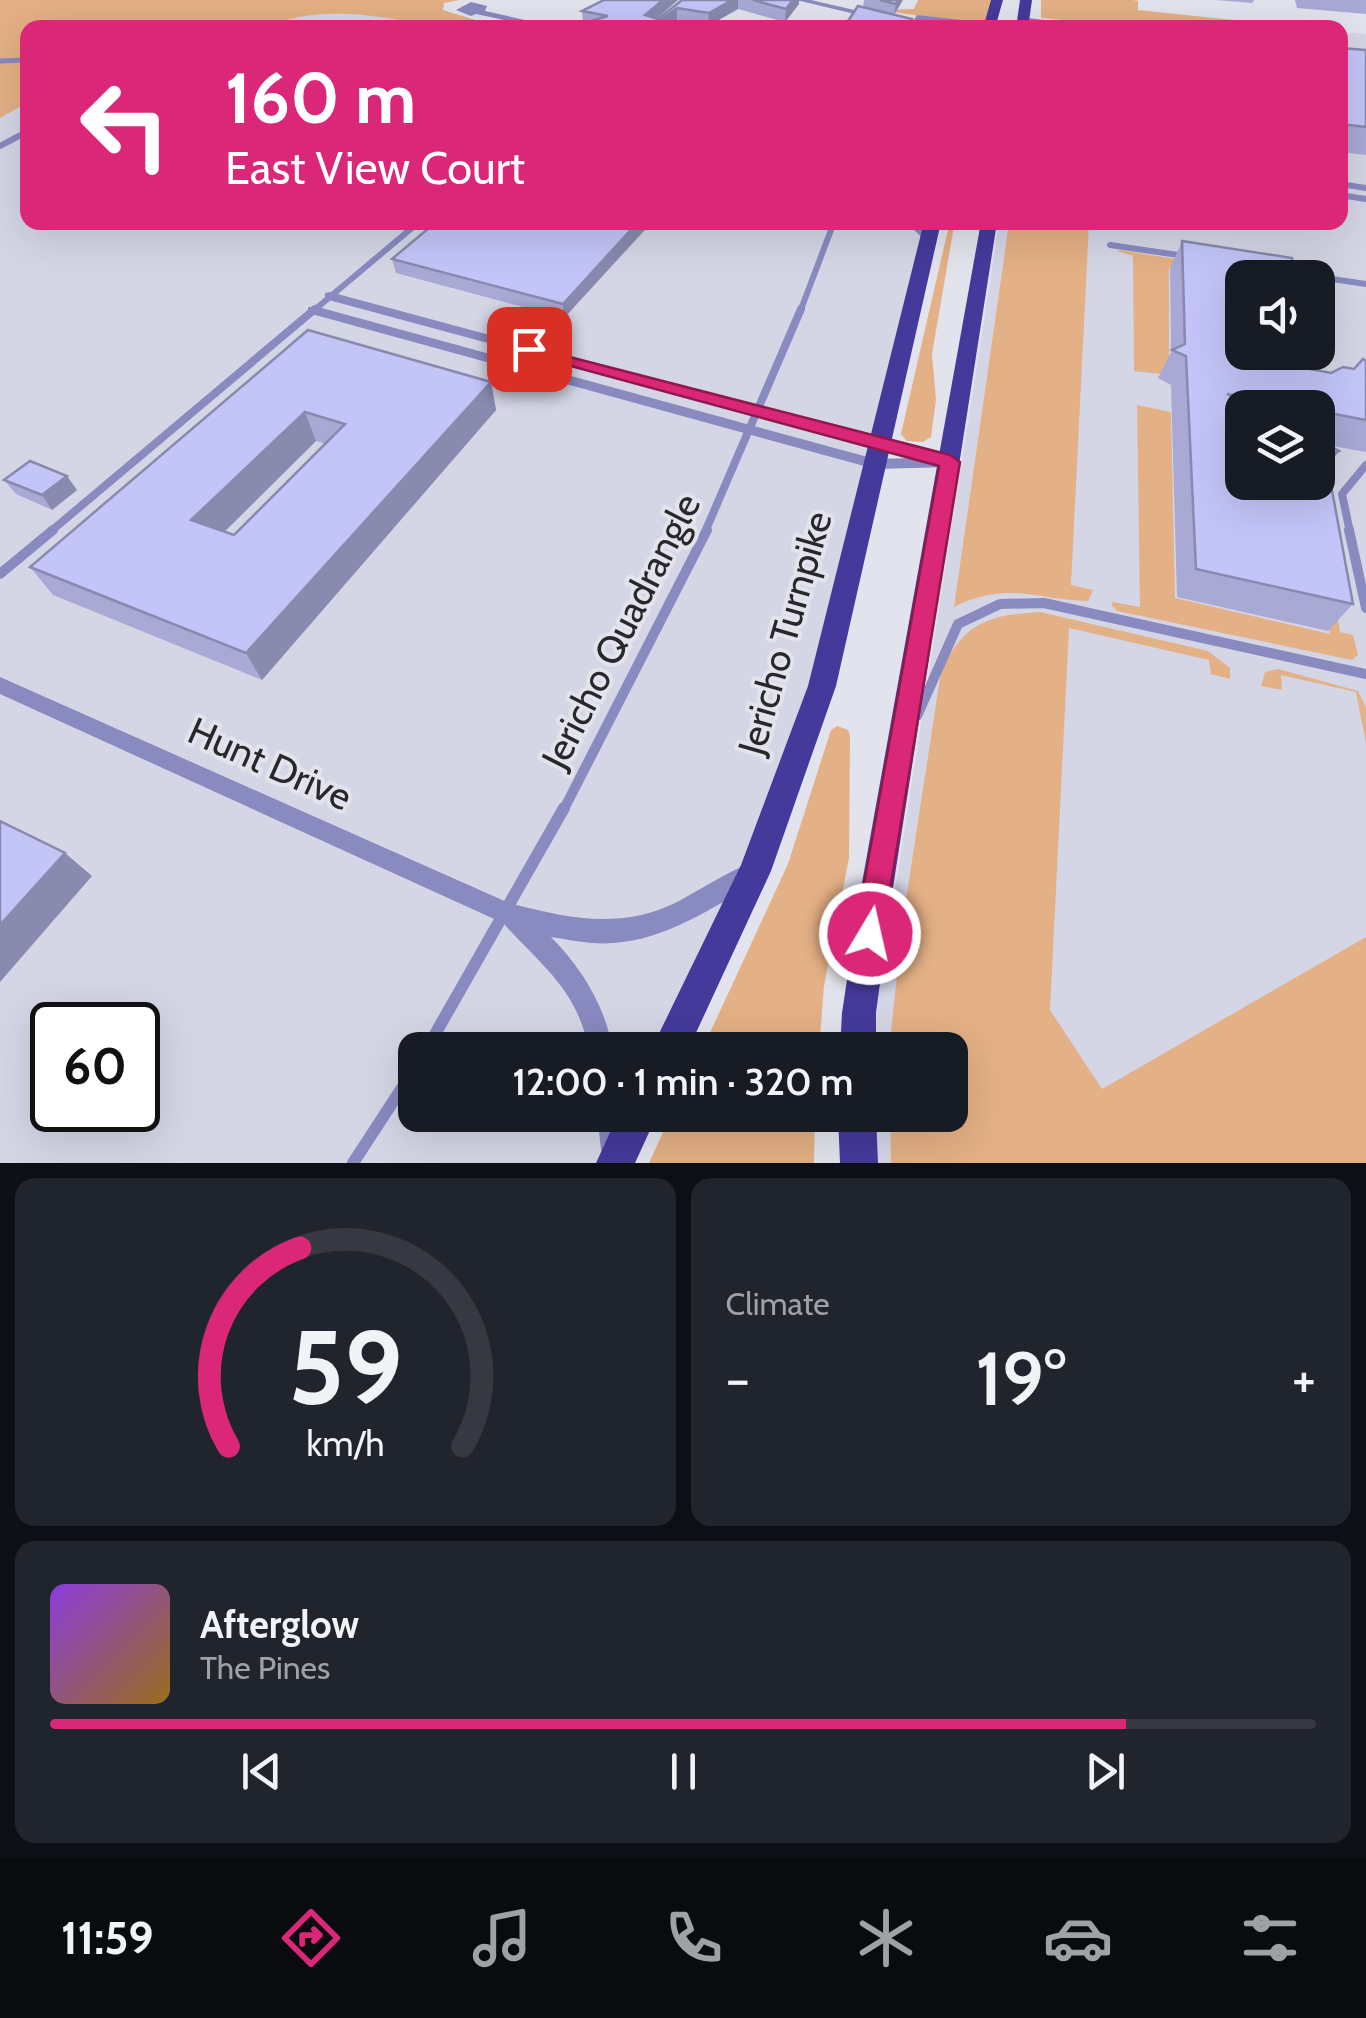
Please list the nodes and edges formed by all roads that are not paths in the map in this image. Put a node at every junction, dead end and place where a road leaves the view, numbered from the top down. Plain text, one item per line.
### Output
1 (800, 0) edge
2 (832, 2) edge
3 (479, 12) dead end
4 (877, 16) junction
5 (518, 20) edge
6 (894, 20) edge
7 (918, 20) edge
8 (409, 230) edge
9 (831, 230) edge
10 (988, 230) edge
11 (932, 232) edge
12 (1110, 245) dead end
13 (1188, 257) edge
14 (1335, 279) edge
15 (1366, 284) edge
16 (330, 296) junction
17 (313, 310) junction
18 (761, 410) junction
19 (753, 430) junction
20 (878, 452) junction
21 (950, 462) junction
22 (1366, 466) edge
23 (0, 574) edge
24 (1366, 608) edge
25 (1366, 674) edge
26 (0, 685) edge
27 (901, 751) junction
28 (755, 872) junction
29 (508, 914) junction
30 (437, 1032) edge
31 (595, 1032) edge
32 (678, 1032) edge
33 (858, 1032) edge
34 (398, 1094) edge
35 (612, 1132) edge
36 (630, 1132) edge
37 (858, 1132) edge
38 (615, 1162) edge
39 (353, 1163) edge
40 (858, 1163) edge

1 - 2 street
2 - 4 street
3 - 5 street
4 - 6 street
4 - 7 street
8 - 16 lane
9 - 18 lane, Jericho Quadrangle
10 - 21 main road
11 - 20 main road, Jericho Turnpike
12 - 13 lane
14 - 15 lane
16 - 17 lane
16 - 18 street
17 - 19 street
17 - 23 lane
18 - 19 lane, Jericho Quadrangle
18 - 20 street
19 - 20 street
19 - 29 lane, Jericho Quadrangle
20 - 21 street
20 - 21 street
20 - 28 main road, Jericho Turnpike
21 - 27 main road
22 - 24 lane
25 - 27 lane
26 - 29 street, Hunt Drive
27 - 33 main road
28 - 29 street, Hunt Drive
28 - 32 main road, Jericho Turnpike
29 - 30 lane, Jericho Quadrangle
29 - 31 street, Hunt Drive
34 - 39 lane
35 - 38 street
36 - 38 main road
37 - 40 main road

